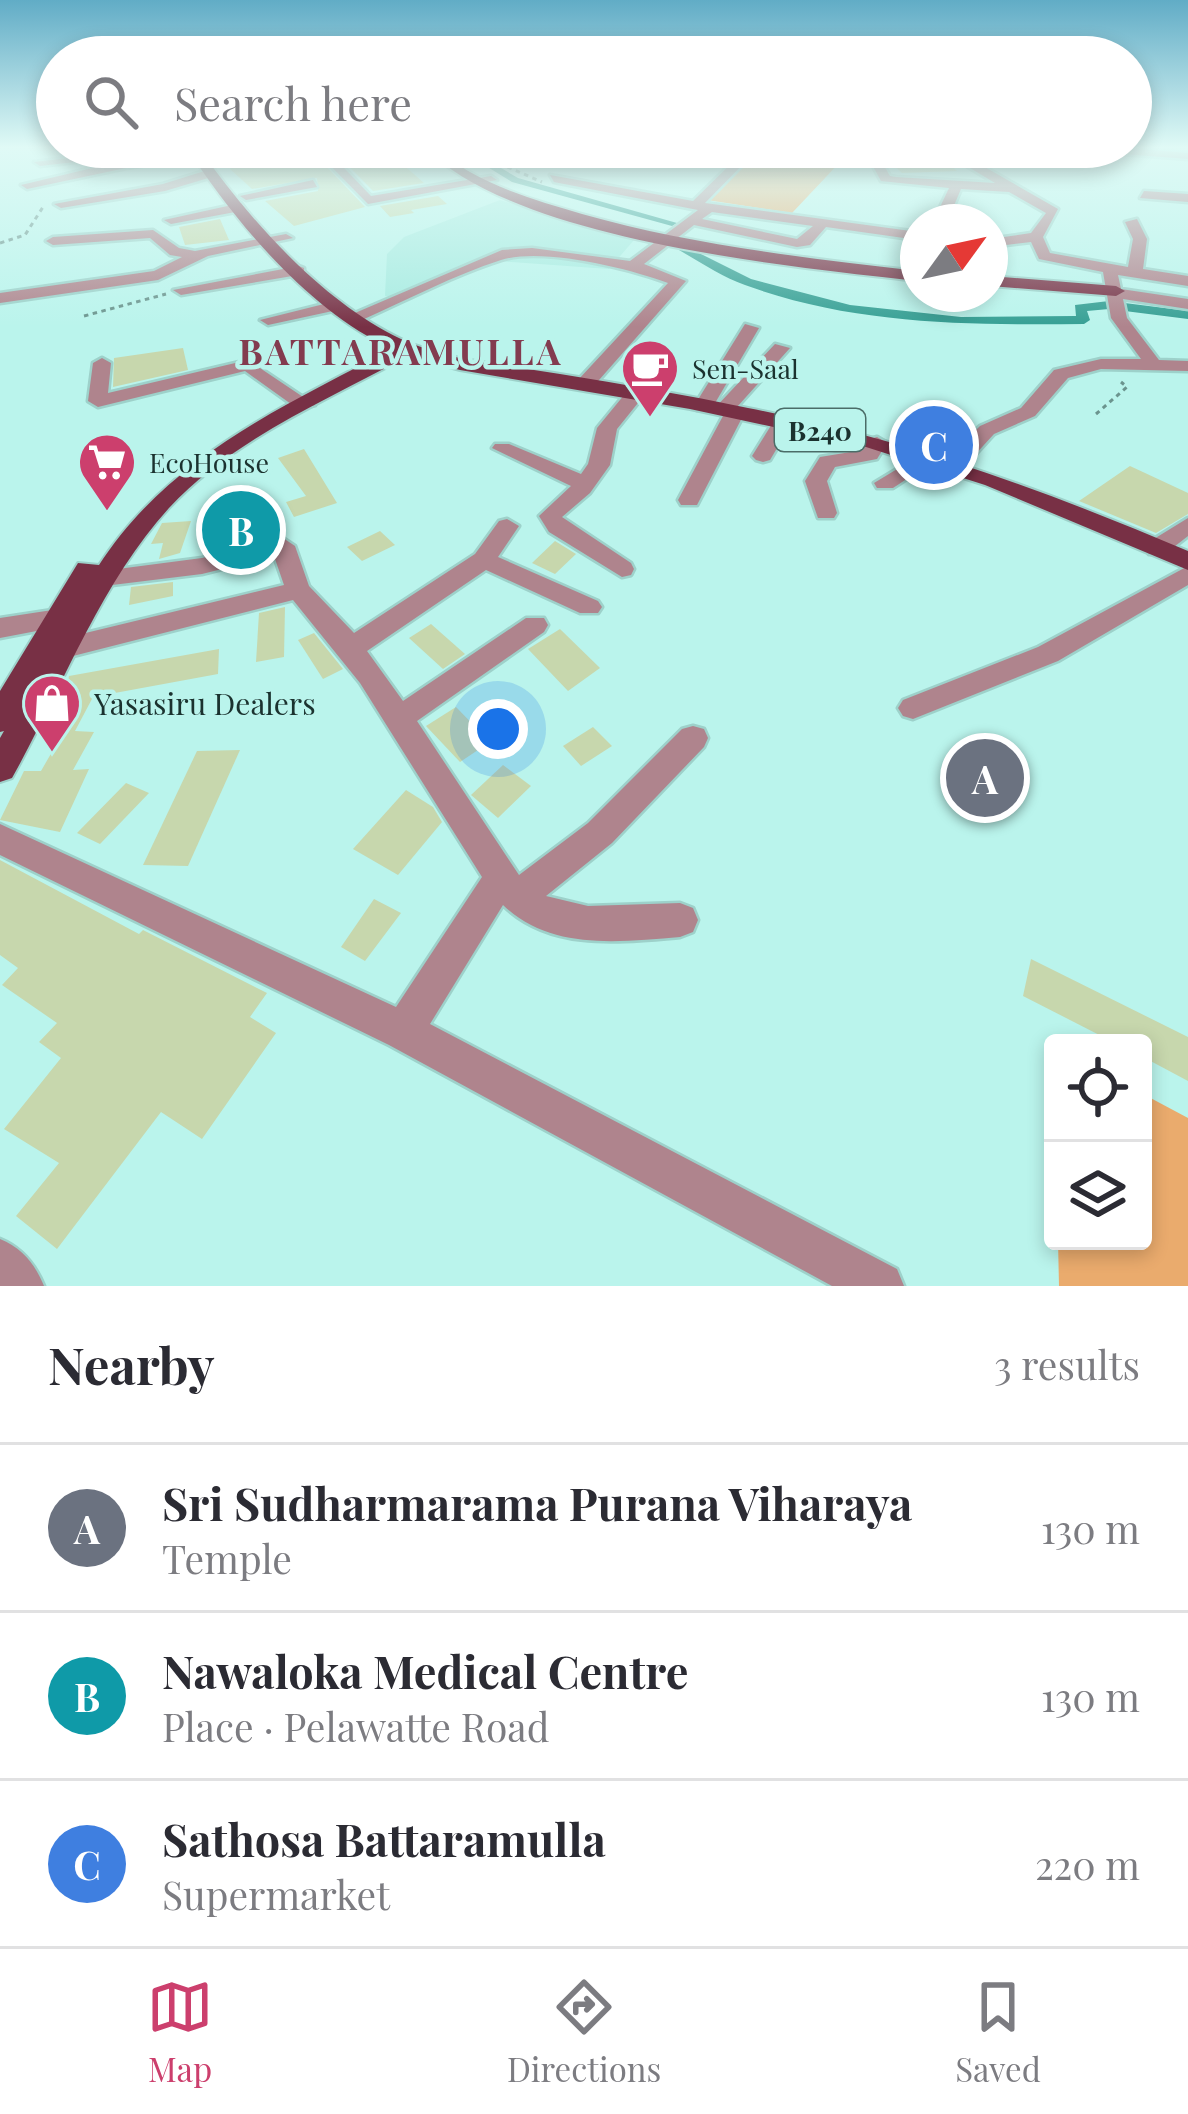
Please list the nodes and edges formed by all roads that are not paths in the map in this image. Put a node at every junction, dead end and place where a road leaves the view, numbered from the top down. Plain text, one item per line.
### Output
1 (223, 207) edge
2 (248, 207) edge
3 (573, 207) edge
4 (702, 207) edge
5 (726, 207) edge
6 (1044, 207) edge
7 (171, 220) dead end
8 (692, 221) junction
9 (826, 221) junction
10 (1132, 222) dead end
11 (900, 233) edge
12 (674, 236) junction
13 (1036, 237) junction
14 (279, 239) junction
15 (1008, 240) edge
16 (53, 242) dead end
17 (194, 255) junction
18 (636, 264) junction
19 (900, 269) edge
20 (299, 271) junction
21 (1135, 272) junction
22 (1008, 280) edge
23 (1188, 281) edge
24 (181, 290) road end
25 (1116, 291) junction
26 (0, 298) edge
27 (1188, 300) edge
28 (348, 312) junction
29 (268, 320) dead end
30 (751, 328) dead end
31 (385, 348) junction
32 (781, 348) dead end
33 (436, 356) junction
34 (103, 363) dead end
35 (197, 364) dead end
36 (1153, 364) junction
37 (248, 365) junction
38 (1188, 366) edge
39 (584, 384) junction
40 (636, 393) junction
41 (300, 402) junction
42 (721, 409) junction
43 (782, 423) junction
44 (877, 443) junction
45 (502, 448) dead end
46 (763, 456) dead end
47 (927, 457) junction
48 (953, 464) junction
49 (885, 483) dead end
50 (585, 484) junction
51 (689, 500) dead end
52 (826, 513) dead end
53 (1188, 525) edge
54 (507, 526) dead end
55 (1157, 548) junction
56 (484, 560) junction
57 (1188, 561) edge
58 (622, 569) dead end
59 (1188, 574) edge
60 (104, 578) junction
61 (298, 590) junction
62 (589, 607) dead end
63 (535, 625) dead end
64 (0, 628) edge
65 (64, 632) junction
66 (350, 649) junction
67 (913, 709) dead end
68 (398, 720) junction
69 (693, 738) dead end
70 (4, 743) edge
71 (0, 839) edge
72 (509, 887) junction
73 (680, 920) dead end
74 (403, 1031) junction
75 (0, 1262) edge
76 (20, 1286) edge
77 (880, 1286) edge

1 - 7 street
2 - 14 main road, B240
3 - 12 main road
4 - 8 street
5 - 9 street
6 - 13 street
8 - 9 street
8 - 12 street
9 - 11 street
10 - 21 street
12 - 18 street
12 - 19 main road
13 - 15 street
13 - 25 street
14 - 17 street
14 - 20 main road, B240
14 - 28 main road, B240
16 - 17 street
17 - 26 street
18 - 28 street
18 - 39 street
20 - 24 street
20 - 28 main road, B240
21 - 23 street
21 - 25 street
22 - 25 main road
25 - 27 street
25 - 36 street
28 - 29 street
28 - 31 main road, B240
30 - 42 street
31 - 33 main road
31 - 33 main road, B240
31 - 41 main road
32 - 42 street
33 - 39 main road, B240
34 - 37 street
35 - 37 street
36 - 38 street
36 - 48 street
37 - 41 street
39 - 40 main road, B240
40 - 42 main road, B240
40 - 50 street
41 - 60 main road
41 - 65 main road
42 - 43 main road, B240
42 - 51 street
43 - 44 main road, B240
43 - 46 street
44 - 47 main road, B240
44 - 52 street
45 - 50 street
47 - 48 main road, B240
47 - 49 street
48 - 55 main road, B240
50 - 58 street
53 - 55 street
54 - 56 street
55 - 57 main road, B240
56 - 62 street
56 - 66 street
59 - 67 street
60 - 61 street
60 - 65 main road
61 - 65 street
61 - 66 street
63 - 68 street
64 - 65 street
65 - 70 main road
66 - 68 street
68 - 72 street
69 - 72 street
71 - 74 street
72 - 73 street
72 - 74 street
74 - 77 street
75 - 76 street

